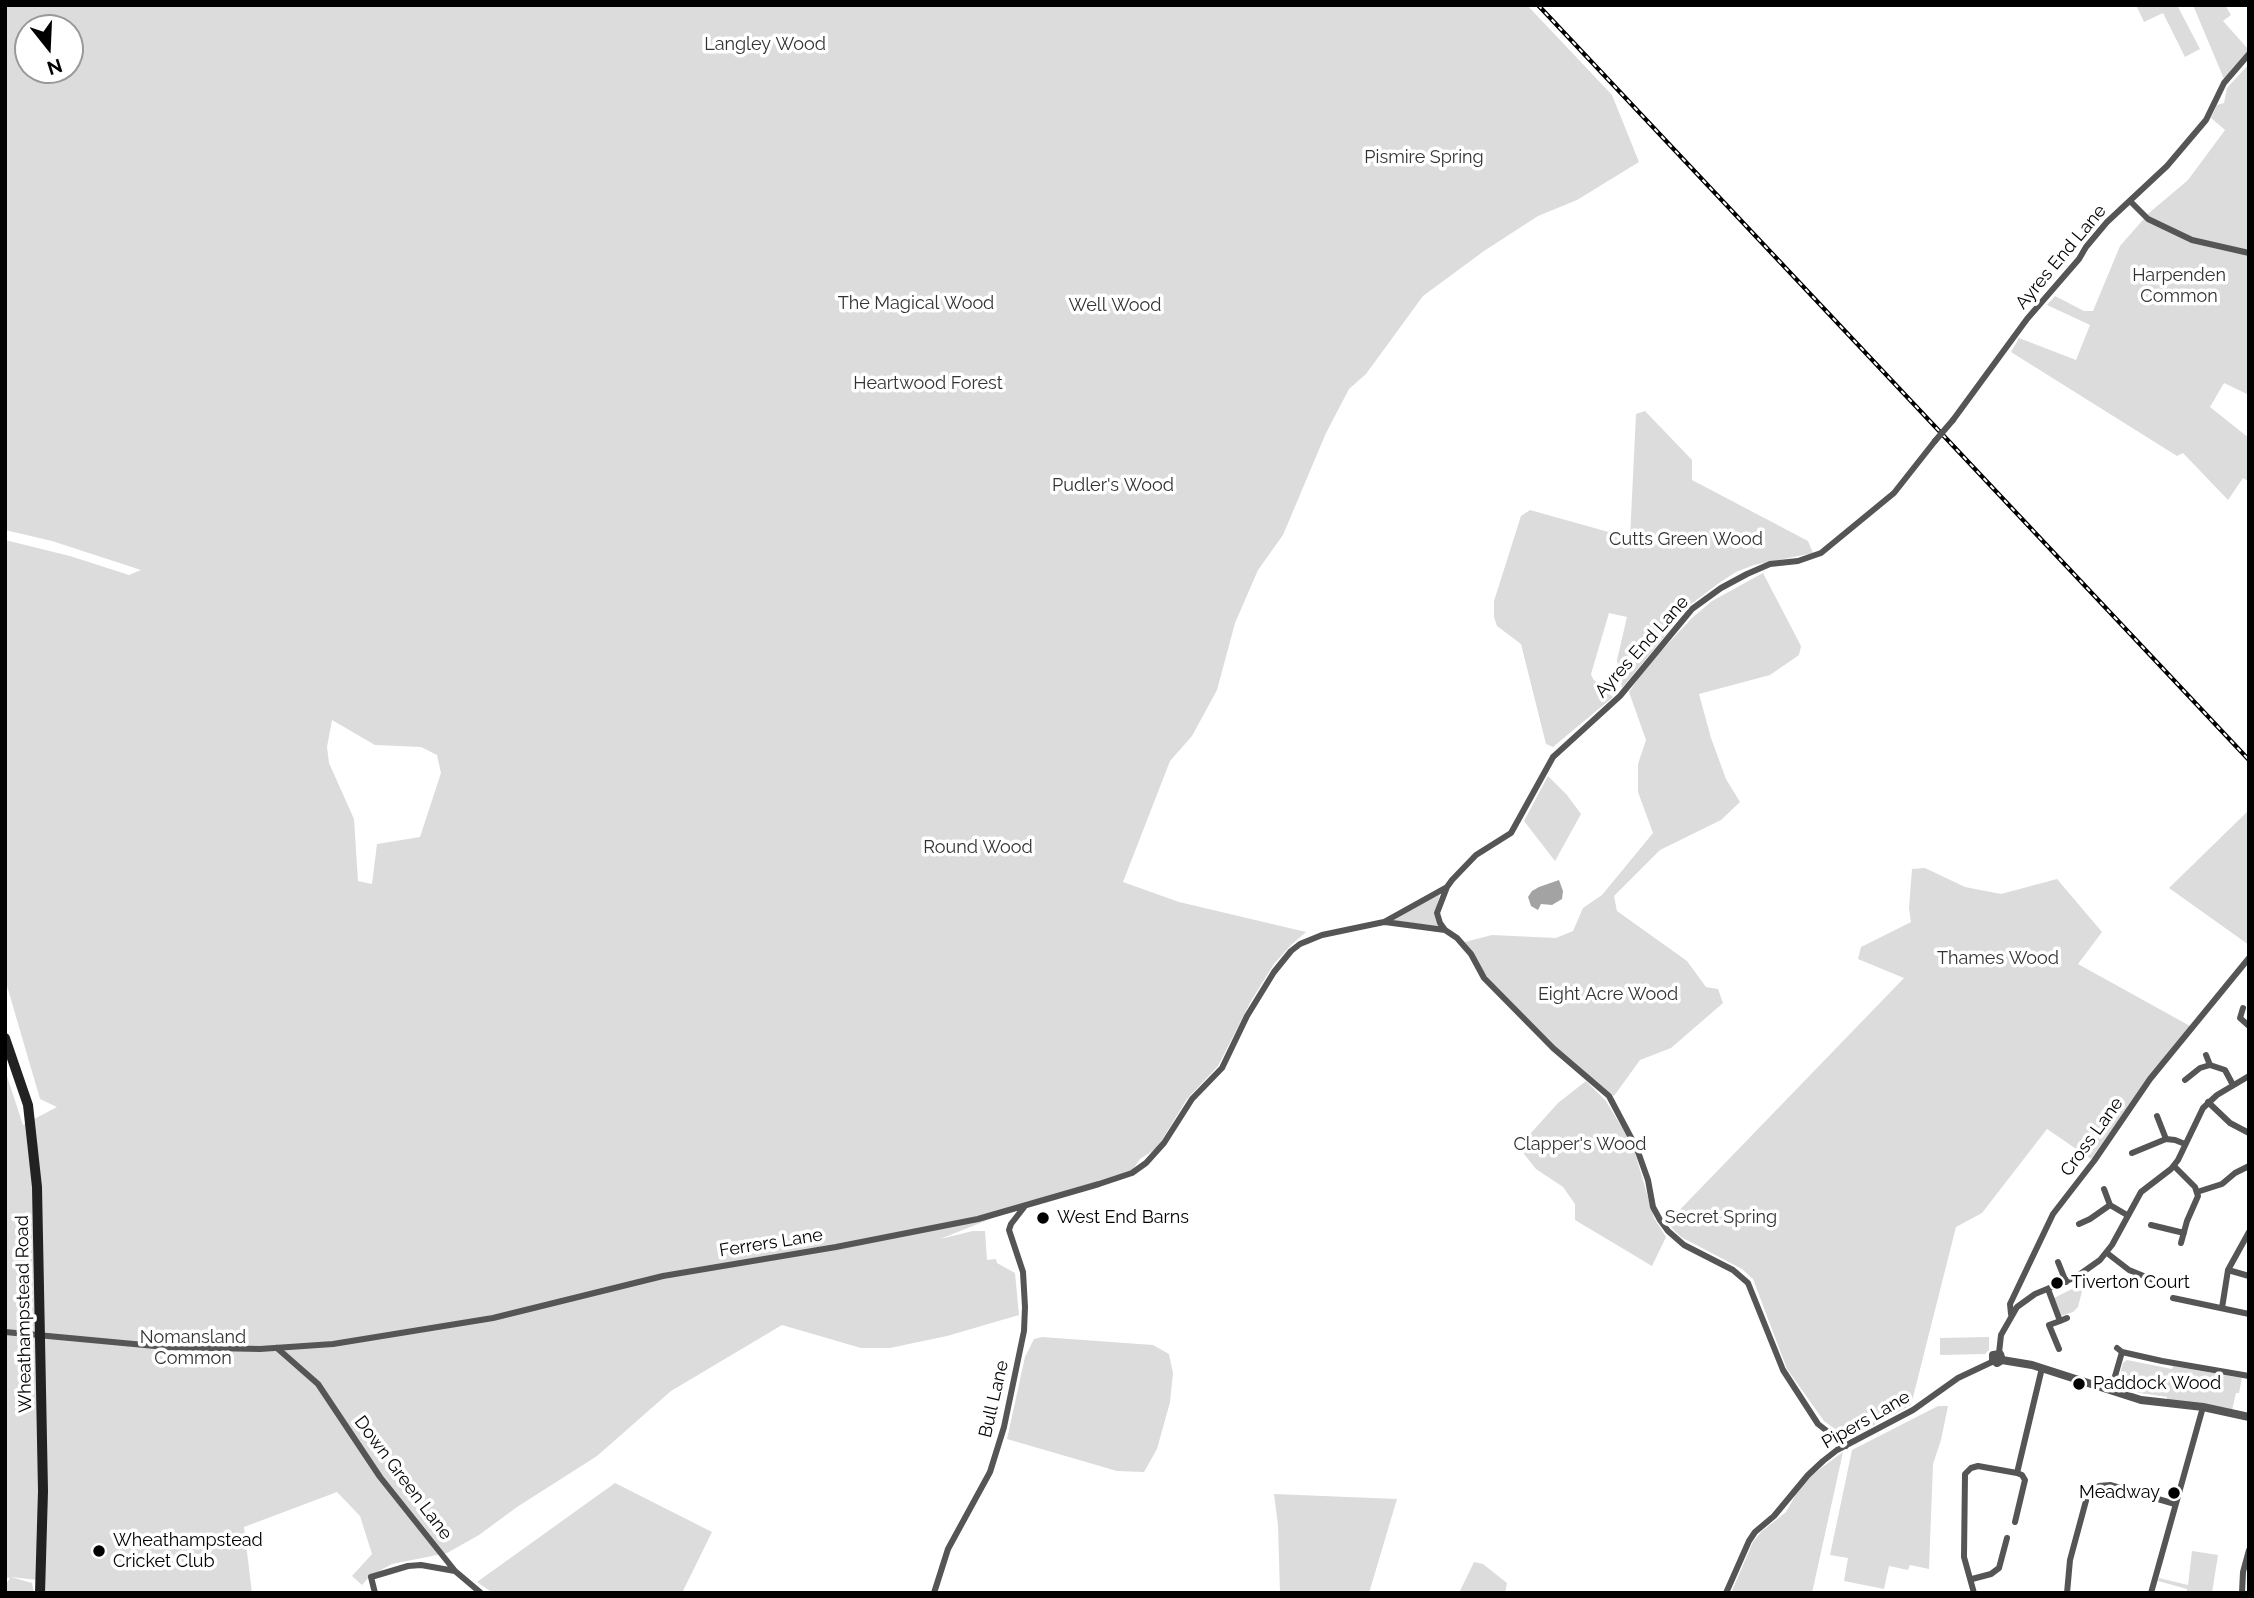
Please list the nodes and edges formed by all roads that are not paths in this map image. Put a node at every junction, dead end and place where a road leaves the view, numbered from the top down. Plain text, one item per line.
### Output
1 (2249, 54) edge
2 (2130, 201) junction
3 (2249, 253) edge
4 (1447, 887) junction
5 (1384, 922) junction
6 (1446, 930) junction
7 (2249, 958) edge
8 (2243, 1008) dead end
9 (2249, 1026) edge
10 (5, 1038) edge
11 (2206, 1055) dead end
12 (2210, 1065) junction
13 (2249, 1076) edge
14 (2185, 1080) dead end
15 (2233, 1085) junction
16 (2208, 1102) junction
17 (2157, 1116) dead end
18 (2249, 1133) edge
19 (2166, 1139) junction
20 (2185, 1144) junction
21 (2132, 1153) dead end
22 (2174, 1166) junction
23 (2249, 1166) edge
24 (2104, 1189) dead end
25 (2197, 1192) junction
26 (2110, 1205) junction
27 (1026, 1206) junction
28 (2127, 1215) junction
29 (2079, 1224) dead end
30 (2151, 1225) dead end
31 (2249, 1232) edge
32 (2184, 1233) junction
33 (2181, 1243) dead end
34 (2107, 1253) junction
35 (2058, 1262) dead end
36 (2228, 1270) junction
37 (2249, 1276) edge
38 (2066, 1282) junction
39 (2163, 1284) dead end
40 (2048, 1289) junction
41 (2173, 1298) dead end
42 (2222, 1308) junction
43 (2011, 1314) junction
44 (2249, 1314) edge
45 (5, 1332) edge
46 (40, 1336) junction
47 (277, 1348) junction
48 (2059, 1349) dead end
49 (1998, 1358) junction
50 (2042, 1368) junction
51 (2249, 1376) edge
52 (2111, 1390) junction
53 (2203, 1407) junction
54 (2249, 1416) edge
55 (1846, 1446) junction
56 (2017, 1473) junction
57 (2175, 1504) junction
58 (2015, 1522) dead end
59 (2007, 1538) dead end
60 (2249, 1550) edge
61 (442, 1553) junction
62 (429, 1566) junction
63 (455, 1571) junction
64 (1972, 1580) junction
65 (40, 1593) edge
66 (375, 1593) edge
67 (481, 1593) edge
68 (934, 1593) edge
69 (1726, 1593) edge
70 (1974, 1593) edge
71 (2067, 1593) edge
72 (2151, 1593) edge
73 (2242, 1593) edge

1 - 2 street, Ayres End Lane
2 - 3 street
2 - 4 street, Ayres End Lane, bridge
4 - 5 street, Ferrers Lane
4 - 6 street, Ayres End Lane
5 - 6 street, Ferrers Lane
5 - 27 street, Ferrers Lane
6 - 55 street
7 - 43 street, Cross Lane
8 - 9 street
10 - 46 main road, Wheathampstead Road
11 - 12 street
12 - 14 street
12 - 15 street
13 - 15 street
15 - 16 street
16 - 18 street
16 - 20 street
17 - 19 street
19 - 20 street
19 - 21 street
20 - 22 street
22 - 25 street
22 - 28 street
23 - 25 street
24 - 26 street
25 - 32 street
26 - 28 street
26 - 29 street
27 - 47 street, Ferrers Lane
27 - 68 street, Bull Lane
28 - 34 street
30 - 32 street
31 - 36 street
32 - 33 street
34 - 38 street
34 - 39 street
35 - 38 street
36 - 37 street
36 - 42 street
38 - 40 street
40 - 43 street
40 - 48 street
41 - 42 street
42 - 44 street
43 - 49 street, Cross Lane
45 - 46 street, Ferrers Lane
46 - 47 street, Ferrers Lane
46 - 65 main road, Wheathampstead Road
47 - 61 street, Down Green Lane
49 - 50 street
49 - 55 street, Pipers Lane
50 - 52 street
50 - 56 street
51 - 52 street
52 - 53 street
53 - 54 street
53 - 57 street
55 - 69 street, Pipers Lane
56 - 58 street
56 - 64 street
57 - 71 street
57 - 72 street
59 - 64 street
60 - 73 street
61 - 62 street
61 - 63 street, Down Green Lane
62 - 63 street
62 - 66 street
63 - 67 street, Down Green Lane
64 - 70 street

